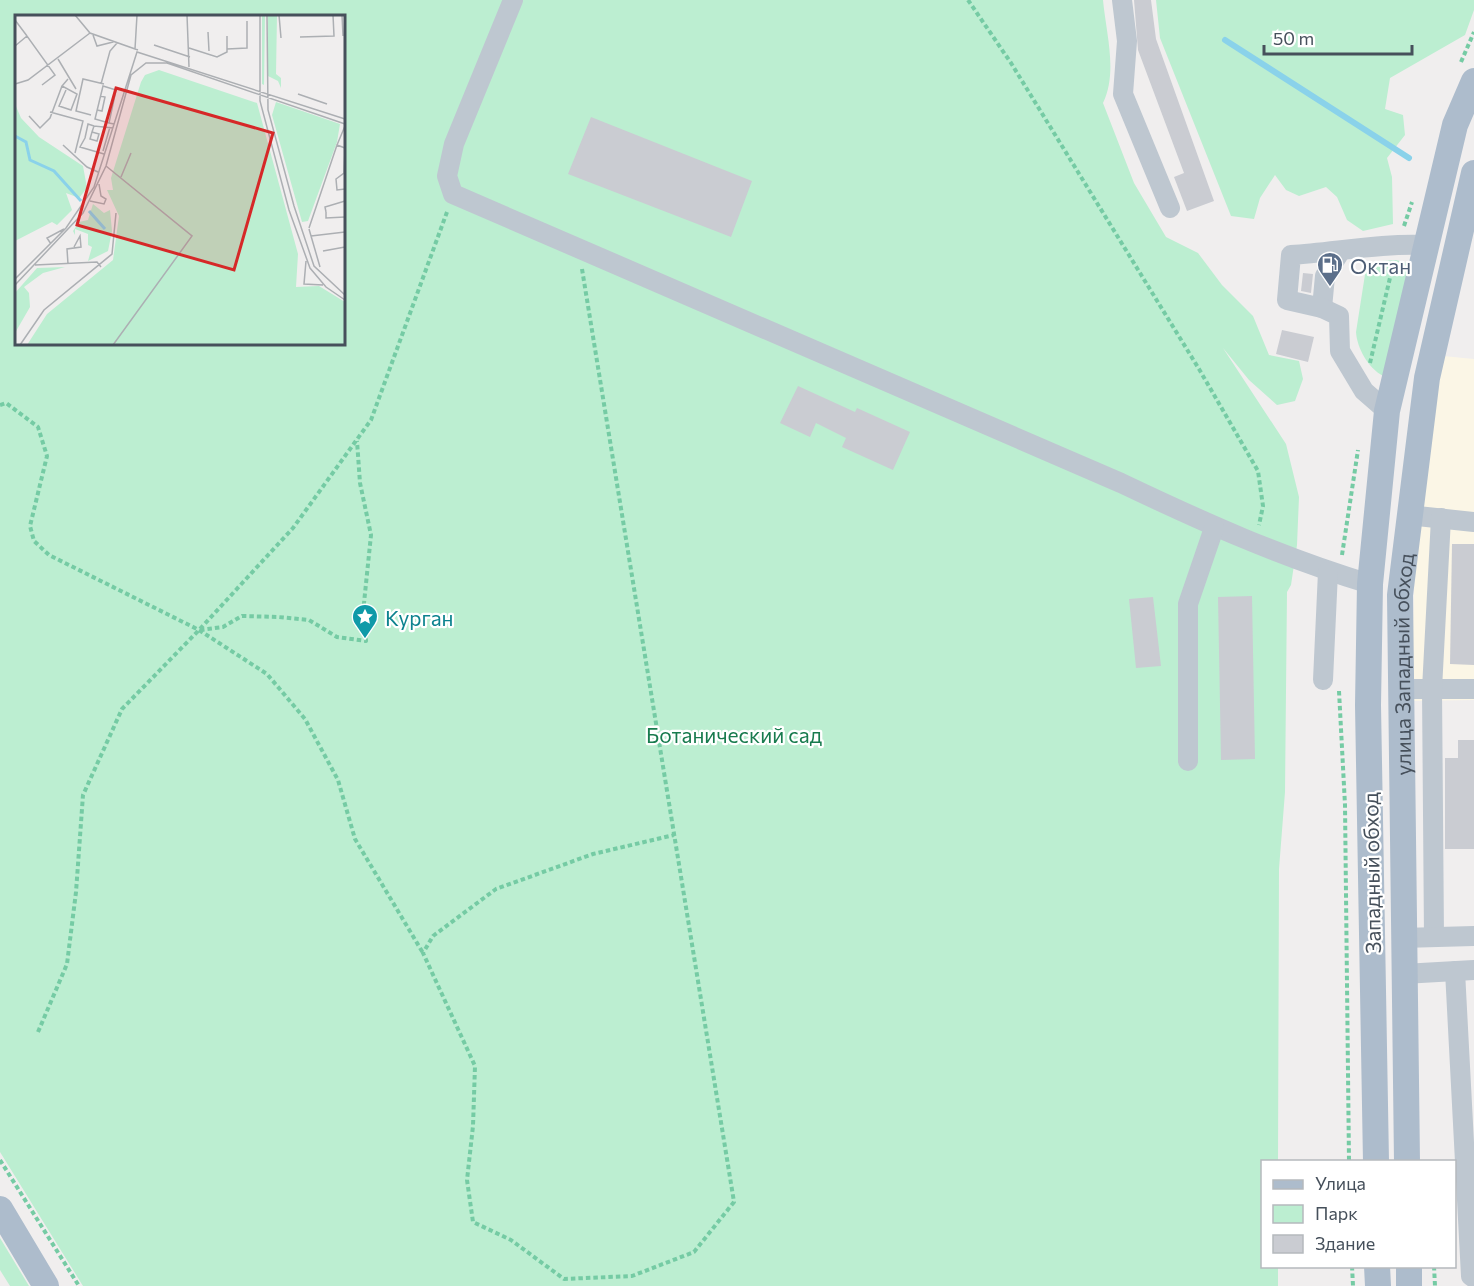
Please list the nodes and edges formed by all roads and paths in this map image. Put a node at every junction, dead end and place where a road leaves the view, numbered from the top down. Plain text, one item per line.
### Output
1 (513, 0) edge
2 (968, 0) edge
3 (1122, 0) edge
4 (1474, 81) edge
5 (1474, 173) edge
6 (453, 194) junction
7 (1170, 208) dead end
8 (1426, 245) junction
9 (578, 248) junction
10 (1340, 252) junction
11 (1322, 309) junction
12 (0, 405) edge
13 (1387, 411) junction
14 (357, 440) junction
15 (1408, 515) junction
16 (1441, 519) junction
17 (1474, 522) edge
18 (1214, 528) junction
19 (1254, 544) junction
20 (1328, 572) junction
21 (1370, 584) junction
22 (199, 630) junction
23 (1323, 680) dead end
24 (1400, 689) junction
25 (1432, 689) junction
26 (1474, 689) edge
27 (1188, 761) dead end
28 (674, 835) junction
29 (1474, 936) edge
30 (1434, 937) junction
31 (1402, 938) junction
32 (423, 953) junction
33 (1464, 970) edge
34 (1403, 974) junction
35 (38, 1032) dead end
36 (1376, 1160) edge
37 (1407, 1160) edge
38 (0, 1162) edge
39 (0, 1209) edge
40 (1352, 1268) edge
41 (1377, 1268) edge
42 (1409, 1268) edge
43 (1434, 1268) edge
44 (1474, 1278) edge
45 (46, 1286) edge
46 (78, 1286) edge
47 (1353, 1286) edge
48 (1378, 1286) edge
49 (1409, 1286) edge
50 (1435, 1286) edge

1 - 6 lane
2 - 19 path
3 - 7 lane
4 - 8 main road, улица Западный обход
5 - 15 main road, улица Западный обход
6 - 9 lane
6 - 14 path
8 - 10 lane
8 - 13 main road, улица Западный обход
9 - 18 lane
9 - 28 path
10 - 11 lane
10 - 11 lane
11 - 13 lane
12 - 22 path
13 - 21 main road, улица Западный обход
14 - 22 path
14 - 22 path
15 - 16 lane
15 - 24 main road, улица Западный обход
16 - 17 lane
16 - 25 lane
18 - 19 lane
18 - 27 lane
19 - 20 lane
20 - 21 lane
20 - 23 lane
21 - 36 main road, Западный обход
22 - 32 path
22 - 35 path
24 - 25 lane
24 - 31 main road, улица Западный обход
25 - 26 lane
25 - 30 lane
28 - 32 path
28 - 32 path
29 - 30 lane
30 - 31 lane
31 - 34 main road, улица Западный обход
33 - 34 lane
33 - 44 lane
34 - 37 main road, улица Западный обход
38 - 46 path
39 - 45 main road
40 - 47 path
41 - 48 main road
42 - 49 main road
43 - 50 path

